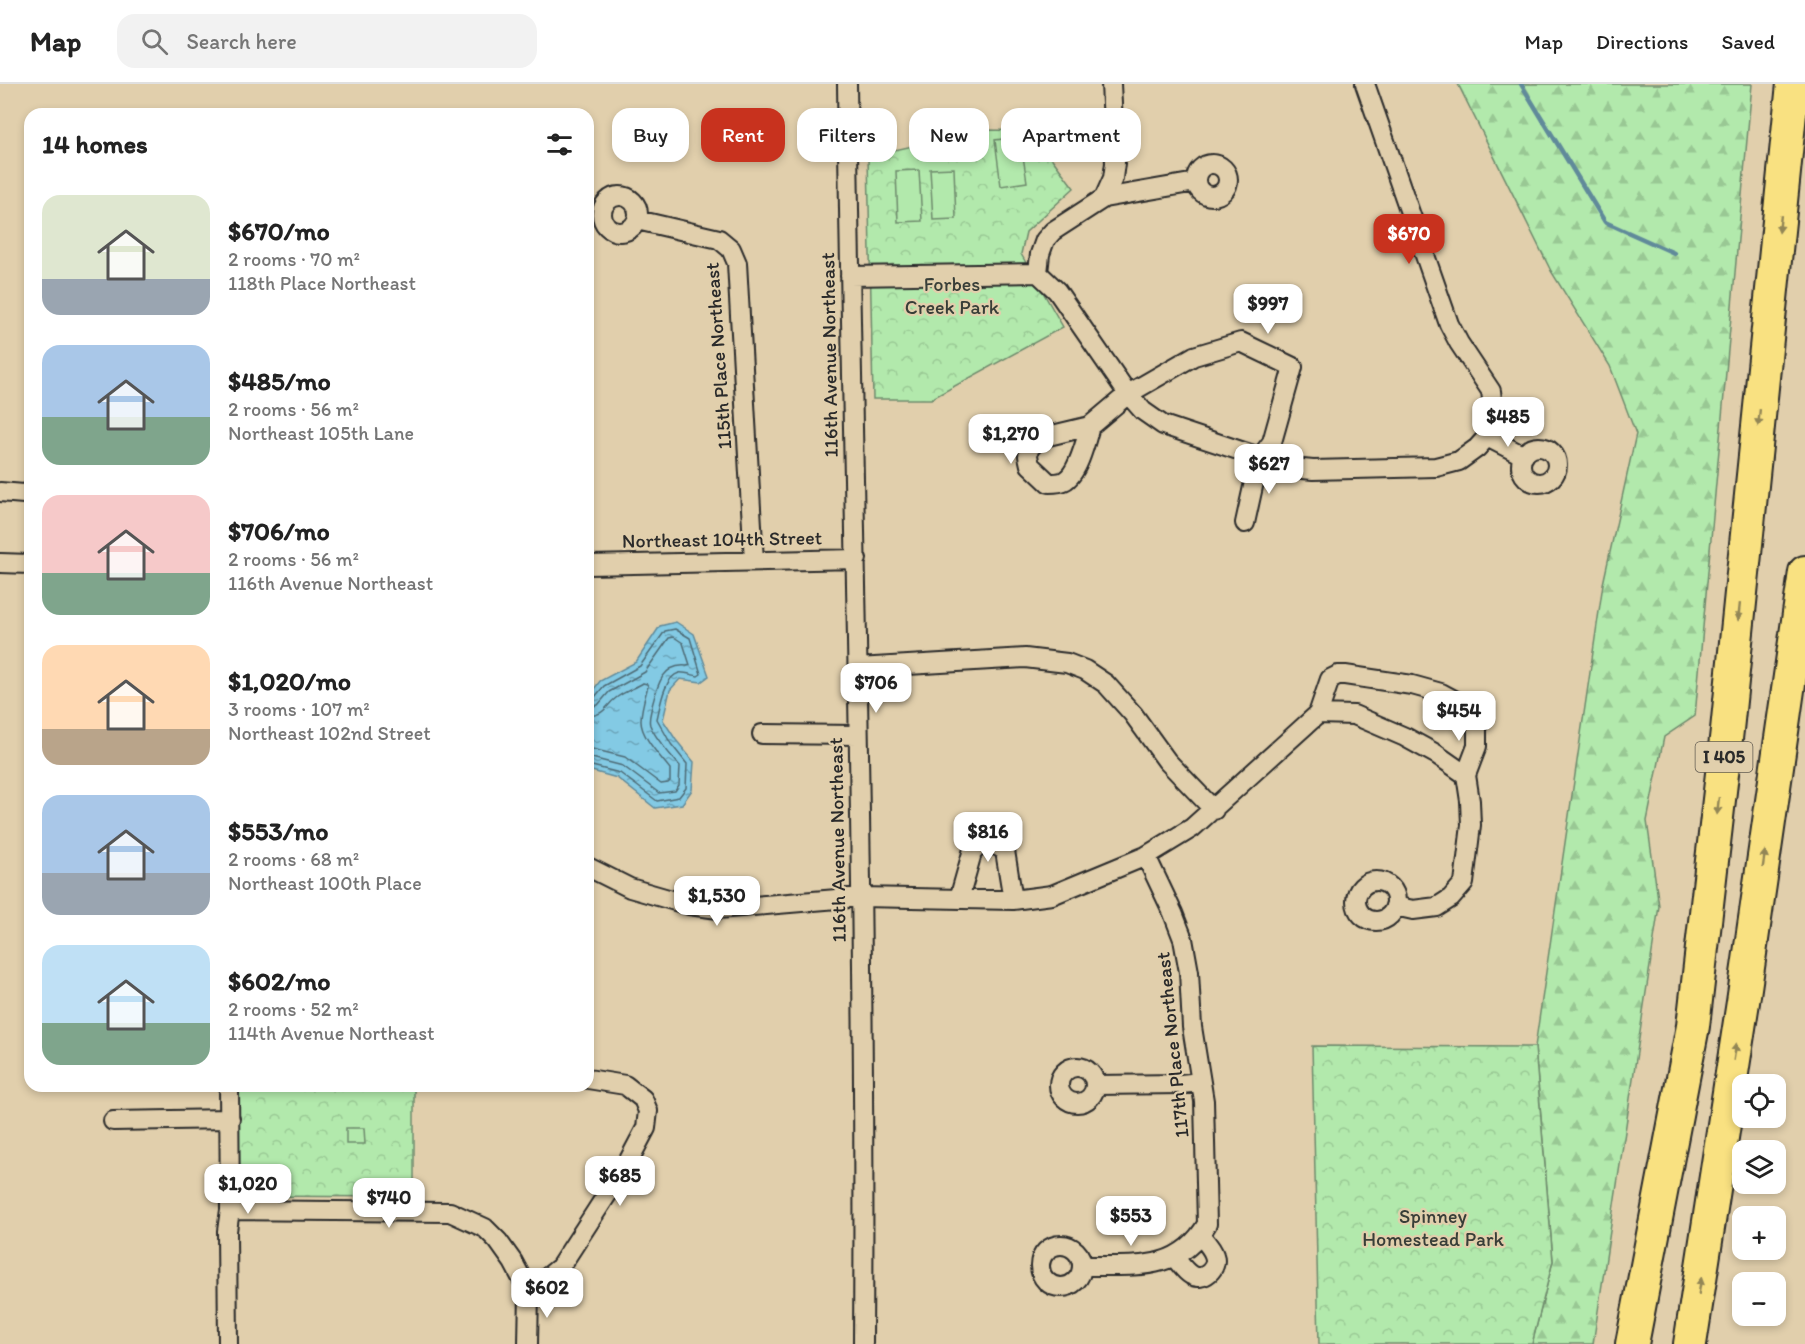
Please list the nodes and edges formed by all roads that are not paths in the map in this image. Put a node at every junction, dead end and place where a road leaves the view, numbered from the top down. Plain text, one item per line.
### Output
1 (847, 84) edge
2 (1111, 84) edge
3 (1365, 84) edge
4 (1786, 84) edge
5 (1793, 84) edge
6 (1786, 166) junction
7 (1196, 182) dead end
8 (1104, 198) junction
9 (637, 220) dead end
10 (1038, 273) junction
11 (850, 276) junction
12 (1128, 394) junction
13 (1090, 426) dead end
14 (1487, 437) junction
15 (1524, 456) dead end
16 (1260, 458) junction
17 (0, 492) edge
18 (24, 494) edge
19 (1245, 523) dead end
20 (857, 559) junction
21 (754, 561) junction
22 (0, 563) edge
23 (24, 564) edge
24 (594, 565) edge
25 (1805, 572) edge
26 (858, 668) junction
27 (1318, 714) junction
28 (762, 734) dead end
29 (858, 735) junction
30 (1466, 775) junction
31 (1214, 810) junction
32 (1146, 856) junction
33 (594, 870) edge
34 (861, 897) junction
35 (959, 899) junction
36 (1013, 900) junction
37 (1395, 906) dead end
38 (594, 1080) edge
39 (1201, 1082) junction
40 (1095, 1085) dead end
41 (229, 1092) edge
42 (230, 1119) junction
43 (113, 1121) dead end
44 (230, 1210) junction
45 (1187, 1246) junction
46 (1082, 1266) dead end
47 (529, 1292) junction
48 (228, 1344) edge
49 (528, 1344) edge
50 (863, 1344) edge
51 (1632, 1344) edge
52 (1690, 1344) edge

1 - 11 street, 116th Avenue Northeast
2 - 8 street
3 - 14 street
4 - 6 highway
5 - 6 highway, I 405
6 -> 51 highway, I 405
7 - 8 street
8 - 10 street
9 - 21 street, 115th Place Northeast
10 - 11 street
10 - 12 street
11 - 20 street, 116th Avenue Northeast
12 - 13 street
12 - 16 street
12 - 16 street
14 - 15 street
14 - 16 street
16 - 19 street
17 - 18 street
20 - 21 street, Northeast 104th Street
20 - 26 street, 116th Avenue Northeast
21 - 24 street, Northeast 104th Street
22 - 23 street
52 -> 25 highway, I 405
26 - 29 street, 116th Avenue Northeast
26 - 31 street
27 - 30 street
27 - 30 street
27 - 31 street
28 - 29 street
29 - 34 street, 116th Avenue Northeast
30 - 37 street
31 - 32 street
32 - 36 street
32 - 39 street, 117th Place Northeast
33 - 34 street
34 - 35 street
34 - 50 street, 116th Avenue Northeast
35 - 36 street
35 - 36 street
38 - 47 street
39 - 40 street
39 - 45 street, 117th Place Northeast
41 - 42 street
42 - 43 street
42 - 44 street
44 - 47 street
44 - 48 street
45 - 45 street
45 - 46 street
47 - 49 street

